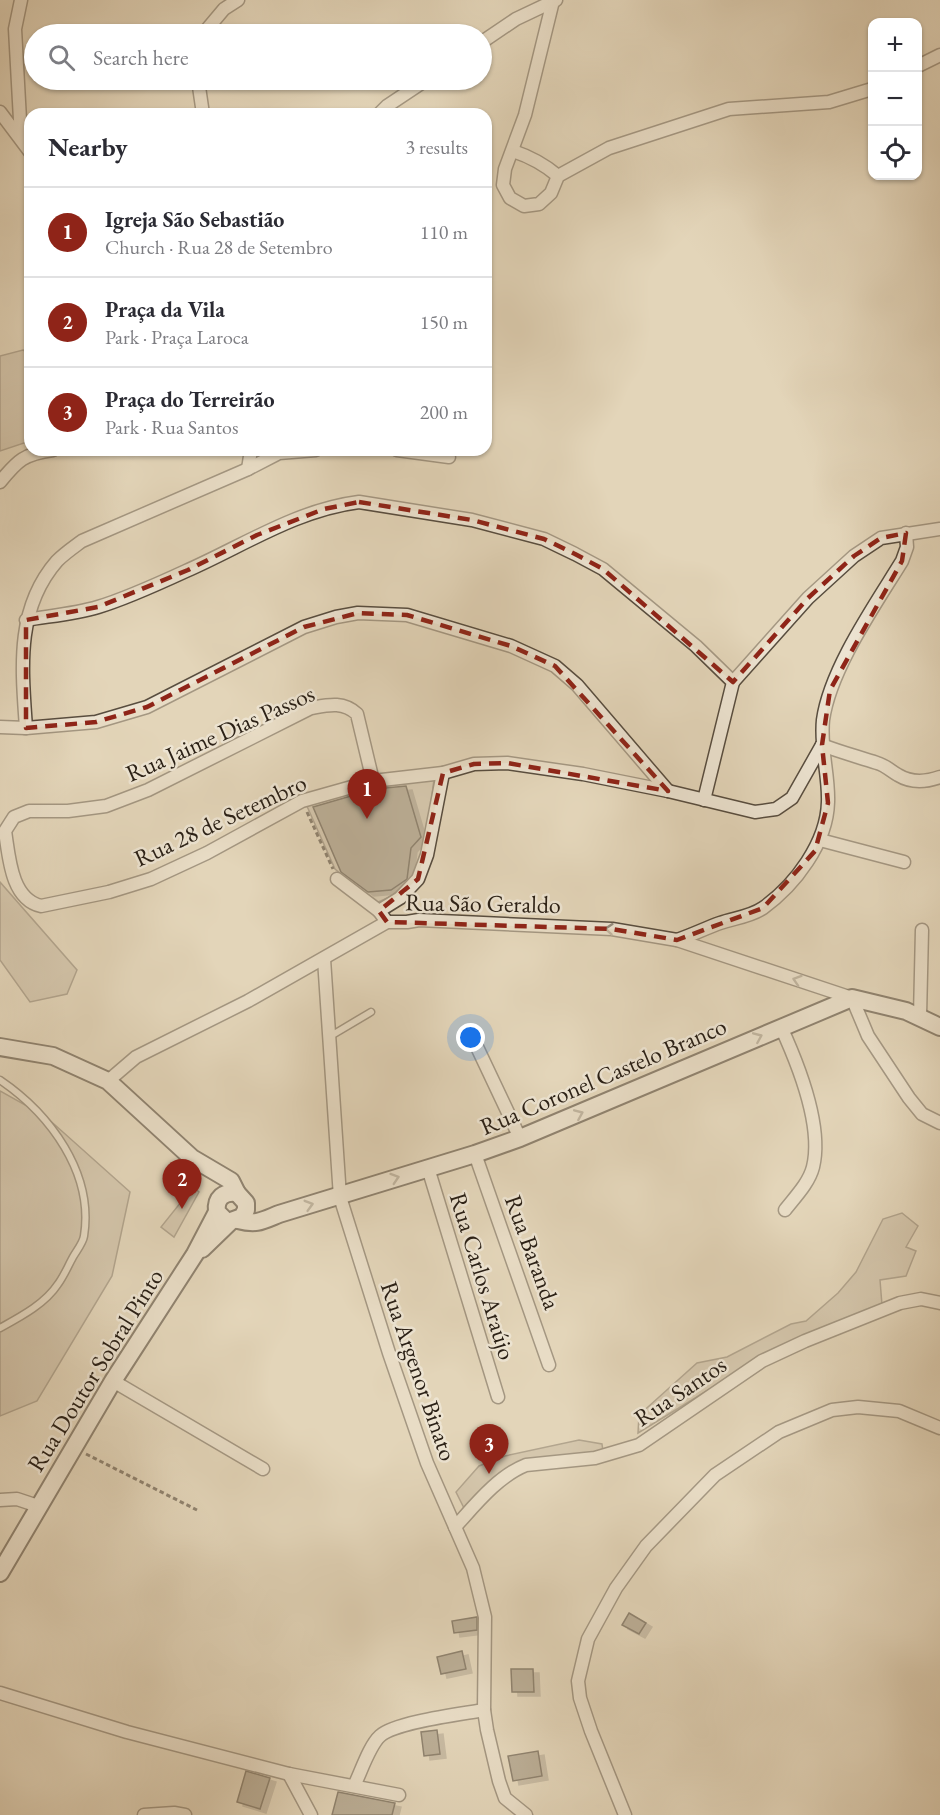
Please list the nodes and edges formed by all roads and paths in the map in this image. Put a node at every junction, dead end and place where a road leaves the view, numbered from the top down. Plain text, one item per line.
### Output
1 (21, 0) edge
2 (238, 0) edge
3 (554, 1) edge
4 (211, 24) edge
5 (492, 35) edge
6 (940, 55) edge
7 (922, 64) edge
8 (199, 90) edge
9 (410, 90) edge
10 (868, 90) edge
11 (201, 108) edge
12 (385, 108) edge
13 (0, 112) edge
14 (21, 138) junction
15 (24, 143) edge
16 (513, 150) junction
17 (558, 176) junction
18 (29, 456) edge
19 (250, 456) edge
20 (272, 456) edge
21 (442, 456) edge
22 (449, 457) dead end
23 (248, 469) junction
24 (0, 482) edge
25 (940, 529) edge
26 (906, 533) junction
27 (26, 620) junction
28 (733, 682) junction
29 (0, 727) edge
30 (26, 728) junction
31 (822, 745) junction
32 (443, 773) junction
33 (940, 777) edge
34 (373, 781) junction
35 (668, 791) junction
36 (704, 800) junction
37 (302, 801) junction
38 (29, 811) joint
39 (820, 840) junction
40 (904, 862) dead end
41 (337, 879) joint
42 (379, 911) junction
43 (387, 922) junction
44 (922, 930) dead end
45 (678, 940) junction
46 (324, 959) junction
47 (852, 998) junction
48 (371, 1012) dead end
49 (920, 1016) junction
50 (781, 1027) junction
51 (940, 1027) edge
52 (328, 1037) junction
53 (0, 1047) edge
54 (477, 1047) dead end
55 (0, 1080) edge
56 (108, 1081) junction
57 (940, 1123) edge
58 (520, 1138) junction
59 (475, 1154) junction
60 (428, 1168) junction
61 (234, 1195) junction
62 (340, 1197) junction
63 (785, 1210) dead end
64 (279, 1214) junction
65 (229, 1218) junction
66 (940, 1303) edge
67 (0, 1328) edge
68 (549, 1365) dead end
69 (113, 1381) junction
70 (498, 1396) dead end
71 (940, 1428) edge
72 (74, 1448) junction
73 (263, 1469) dead end
74 (0, 1500) edge
75 (38, 1506) junction
76 (197, 1510) dead end
77 (455, 1527) junction
78 (0, 1573) edge
79 (0, 1693) edge
80 (484, 1710) junction
81 (290, 1774) junction
82 (354, 1786) junction
83 (399, 1795) dead end
84 (144, 1815) edge
85 (185, 1815) edge
86 (311, 1815) edge
87 (526, 1815) edge
88 (625, 1815) edge

1 - 14 street
2 - 4 street
3 - 5 street
3 - 16 street
6 - 7 street
8 - 11 street
9 - 12 street
10 - 17 street
13 - 14 street
14 - 15 street
16 - 17 street
16 - 17 street
18 - 24 street
19 - 23 street
20 - 23 street
21 - 22 street
23 - 27 street
25 - 26 street
26 - 28 street
26 - 31 street
27 - 28 street
27 - 30 street
28 - 36 street
29 - 30 street
30 - 35 street
31 - 33 street
31 - 36 street, Rua 28 de Setembro
31 - 39 street
32 - 34 street, Rua 28 de Setembro
32 - 35 street, Rua 28 de Setembro
32 - 42 street
34 - 37 street, Rua 28 de Setembro
34 - 38 street, Rua Jaime Dias Passos
35 - 36 street, Rua 28 de Setembro
37 - 38 street, Rua 28 de Setembro
37 - 41 path
39 - 40 street
39 - 45 street
41 - 42 street
42 - 43 street
45 -> 43 street, Rua São Geraldo
43 - 46 street, Rua São Geraldo
44 - 49 street
47 -> 45 street, Rua São Geraldo
46 - 52 street, Rua Argenor Binato
46 - 56 street, Rua São Geraldo
47 - 49 main road
47 - 50 main road, Rua Coronel Castelo Branco
47 - 57 street
48 - 52 lane
49 - 51 main road
58 -> 50 main road, Rua Coronel Castelo Branco
50 - 63 street
52 - 62 street, Rua Argenor Binato
53 - 56 main road
54 - 58 street
55 - 67 lane
56 - 61 main road
58 - 59 main road, Rua Coronel Castelo Branco
59 - 60 main road, Rua Coronel Castelo Branco
59 - 68 street, Rua Baranda
62 -> 60 main road, Rua Coronel Castelo Branco
60 - 70 street, Rua Carlos Araújo
61 - 64 main road
61 - 65 main road
61 - 65 main road
64 -> 62 main road, Rua Coronel Castelo Branco
62 - 77 street, Rua Argenor Binato
64 - 65 main road, Rua Coronel Castelo Branco
65 - 69 main road, Rua Doutor Sobral Pinto
66 - 77 street, Rua Santos
69 - 72 main road, Rua Doutor Sobral Pinto
69 - 73 street
71 - 88 street
72 - 75 main road, Rua Doutor Sobral Pinto
72 - 76 path
74 - 75 street
75 - 78 main road, Rua Doutor Sobral Pinto
77 - 80 street, Rua Argenor Binato
79 - 81 street
80 - 82 street
80 - 87 street, Rua Argenor Binato
81 - 82 street
81 - 86 street
82 - 83 street
84 - 85 street

